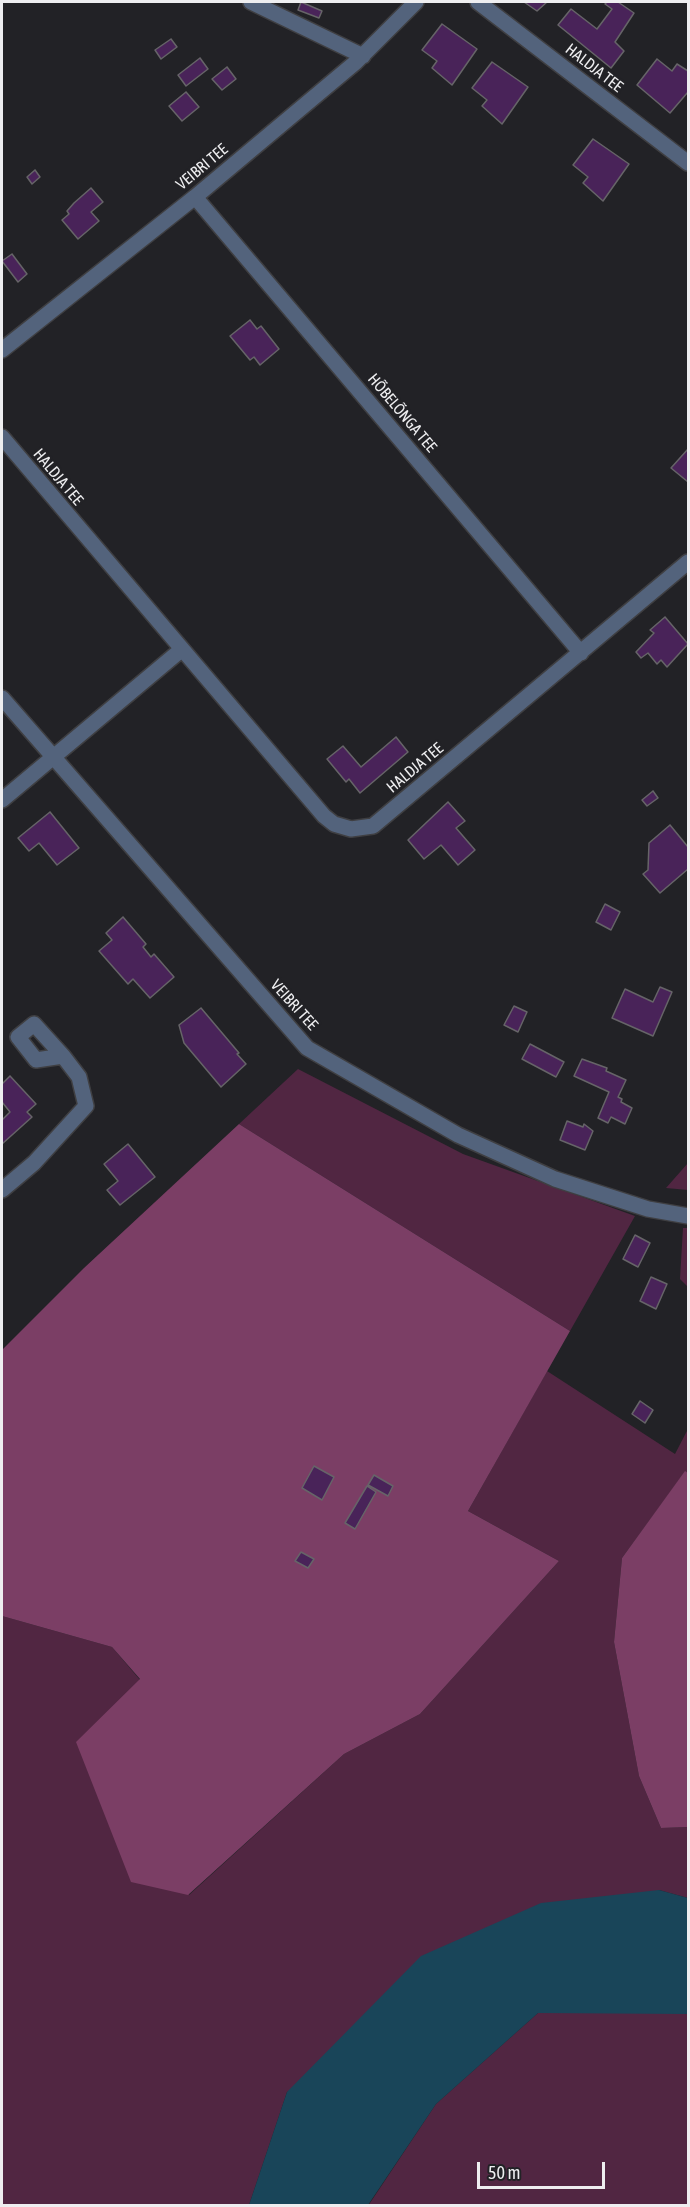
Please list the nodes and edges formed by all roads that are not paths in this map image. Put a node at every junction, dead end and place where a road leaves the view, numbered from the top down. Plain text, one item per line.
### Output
1 (251, 2) edge
2 (416, 2) edge
3 (478, 2) edge
4 (363, 56) junction
5 (688, 163) edge
6 (195, 197) junction
7 (2, 350) edge
8 (2, 437) edge
9 (688, 562) edge
10 (180, 650) junction
11 (581, 653) junction
12 (2, 698) edge
13 (53, 757) junction
14 (2, 800) edge
15 (63, 1056) dead end
16 (2, 1190) edge
17 (688, 1216) edge

1 - 4 street
2 - 4 street, VEIBRI TEE
3 - 5 street, HALDJA TEE
4 - 6 street, VEIBRI TEE
6 - 7 street, VEIBRI TEE
6 - 11 street, HÕBELÕNGA TEE
8 - 10 street, HALDJA TEE
9 - 11 street, HALDJA TEE
10 - 11 street, HALDJA TEE
10 - 13 street
12 - 13 street, VEIBRI TEE
13 - 14 street
13 - 17 street, VEIBRI TEE
15 - 16 street

